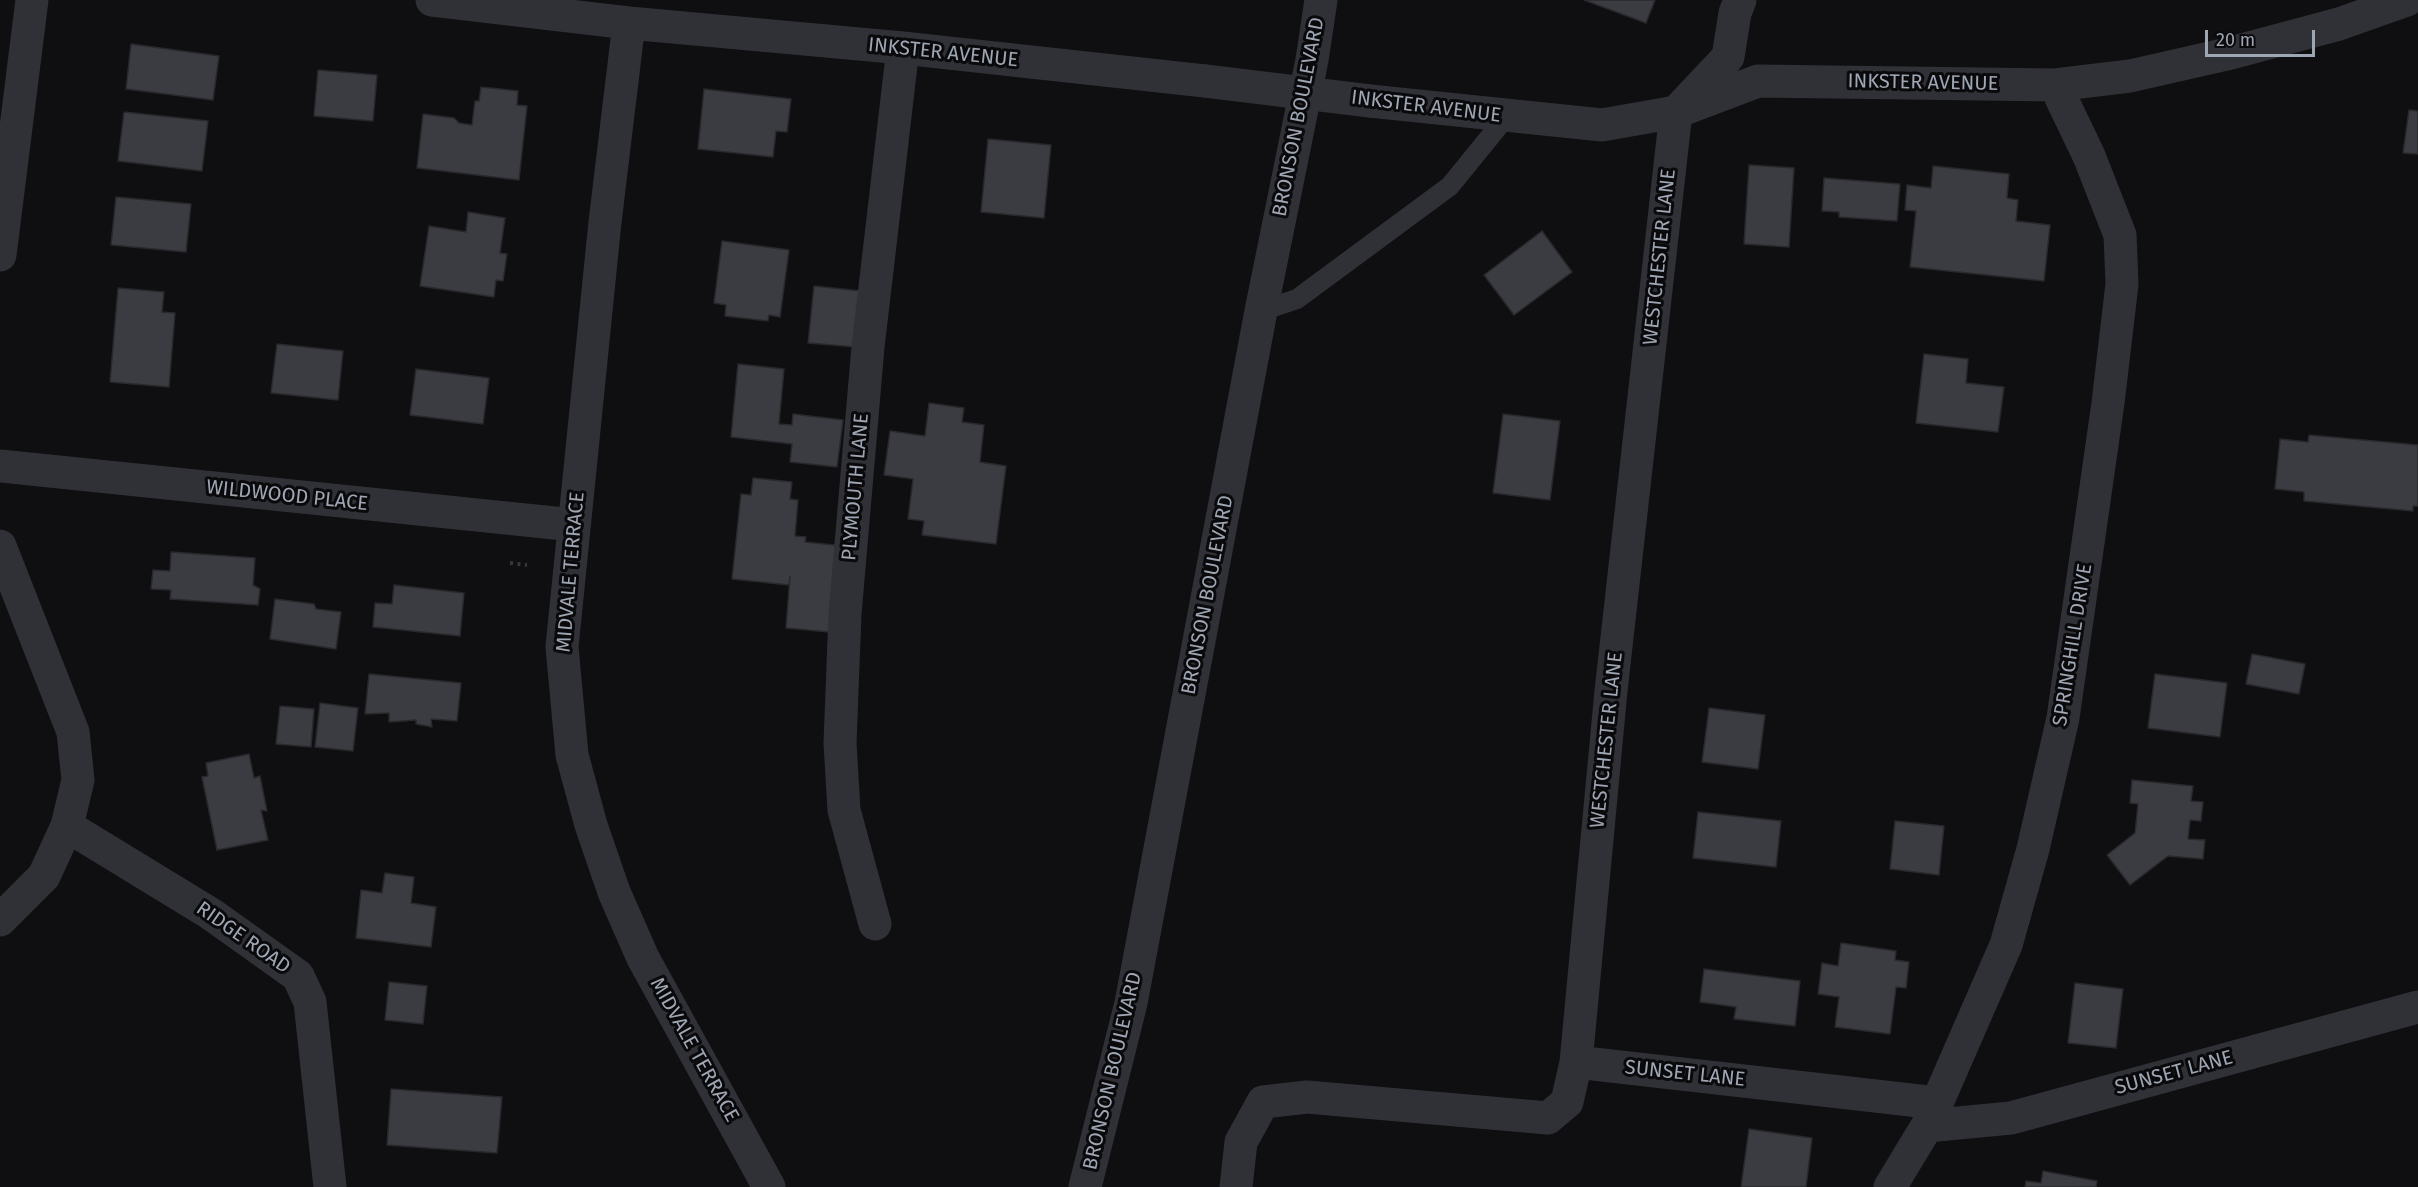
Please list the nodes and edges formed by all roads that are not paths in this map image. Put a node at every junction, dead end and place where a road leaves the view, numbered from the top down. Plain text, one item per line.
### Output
1 (32, 0) edge
2 (432, 0) edge
3 (1321, 0) edge
4 (1740, 0) edge
5 (2407, 0) edge
6 (566, 7) edge
7 (629, 22) junction
8 (903, 48) junction
9 (2055, 85) junction
10 (1676, 112) junction
11 (1506, 117) junction
12 (0, 255) edge
13 (1260, 311) junction
14 (0, 466) edge
15 (574, 525) junction
16 (0, 546) edge
17 (67, 826) junction
18 (0, 920) edge
19 (875, 924) dead end
20 (2418, 1007) edge
21 (1576, 1062) junction
22 (1932, 1114) junction
23 (330, 1187) edge
24 (769, 1187) edge
25 (1085, 1187) edge
26 (1236, 1187) edge
27 (1890, 1187) edge

1 - 12 street
2 - 6 street, INKSTER AVENUE
3 - 13 street, BRONSON BOULEVARD
4 - 10 street
5 - 9 street, INKSTER AVENUE
6 - 7 street, INKSTER AVENUE
7 - 8 street, INKSTER AVENUE
7 - 15 street, MIDVALE TERRACE
8 - 11 street, INKSTER AVENUE, bridge
8 - 19 street, PLYMOUTH LANE
9 - 10 street, INKSTER AVENUE
9 - 22 street, SPRINGHILL DRIVE
10 - 11 street, INKSTER AVENUE
10 - 21 street, WESTCHESTER LANE
11 - 13 lane
13 - 25 street, BRONSON BOULEVARD
14 - 15 street, WILDWOOD PLACE
15 - 24 street, MIDVALE TERRACE
16 - 17 street
17 - 18 street
17 - 23 street, RIDGE ROAD
20 - 22 street, SUNSET LANE
21 - 22 street, SUNSET LANE
21 - 26 street, WESTCHESTER LANE
22 - 27 street, SPRINGHILL DRIVE

